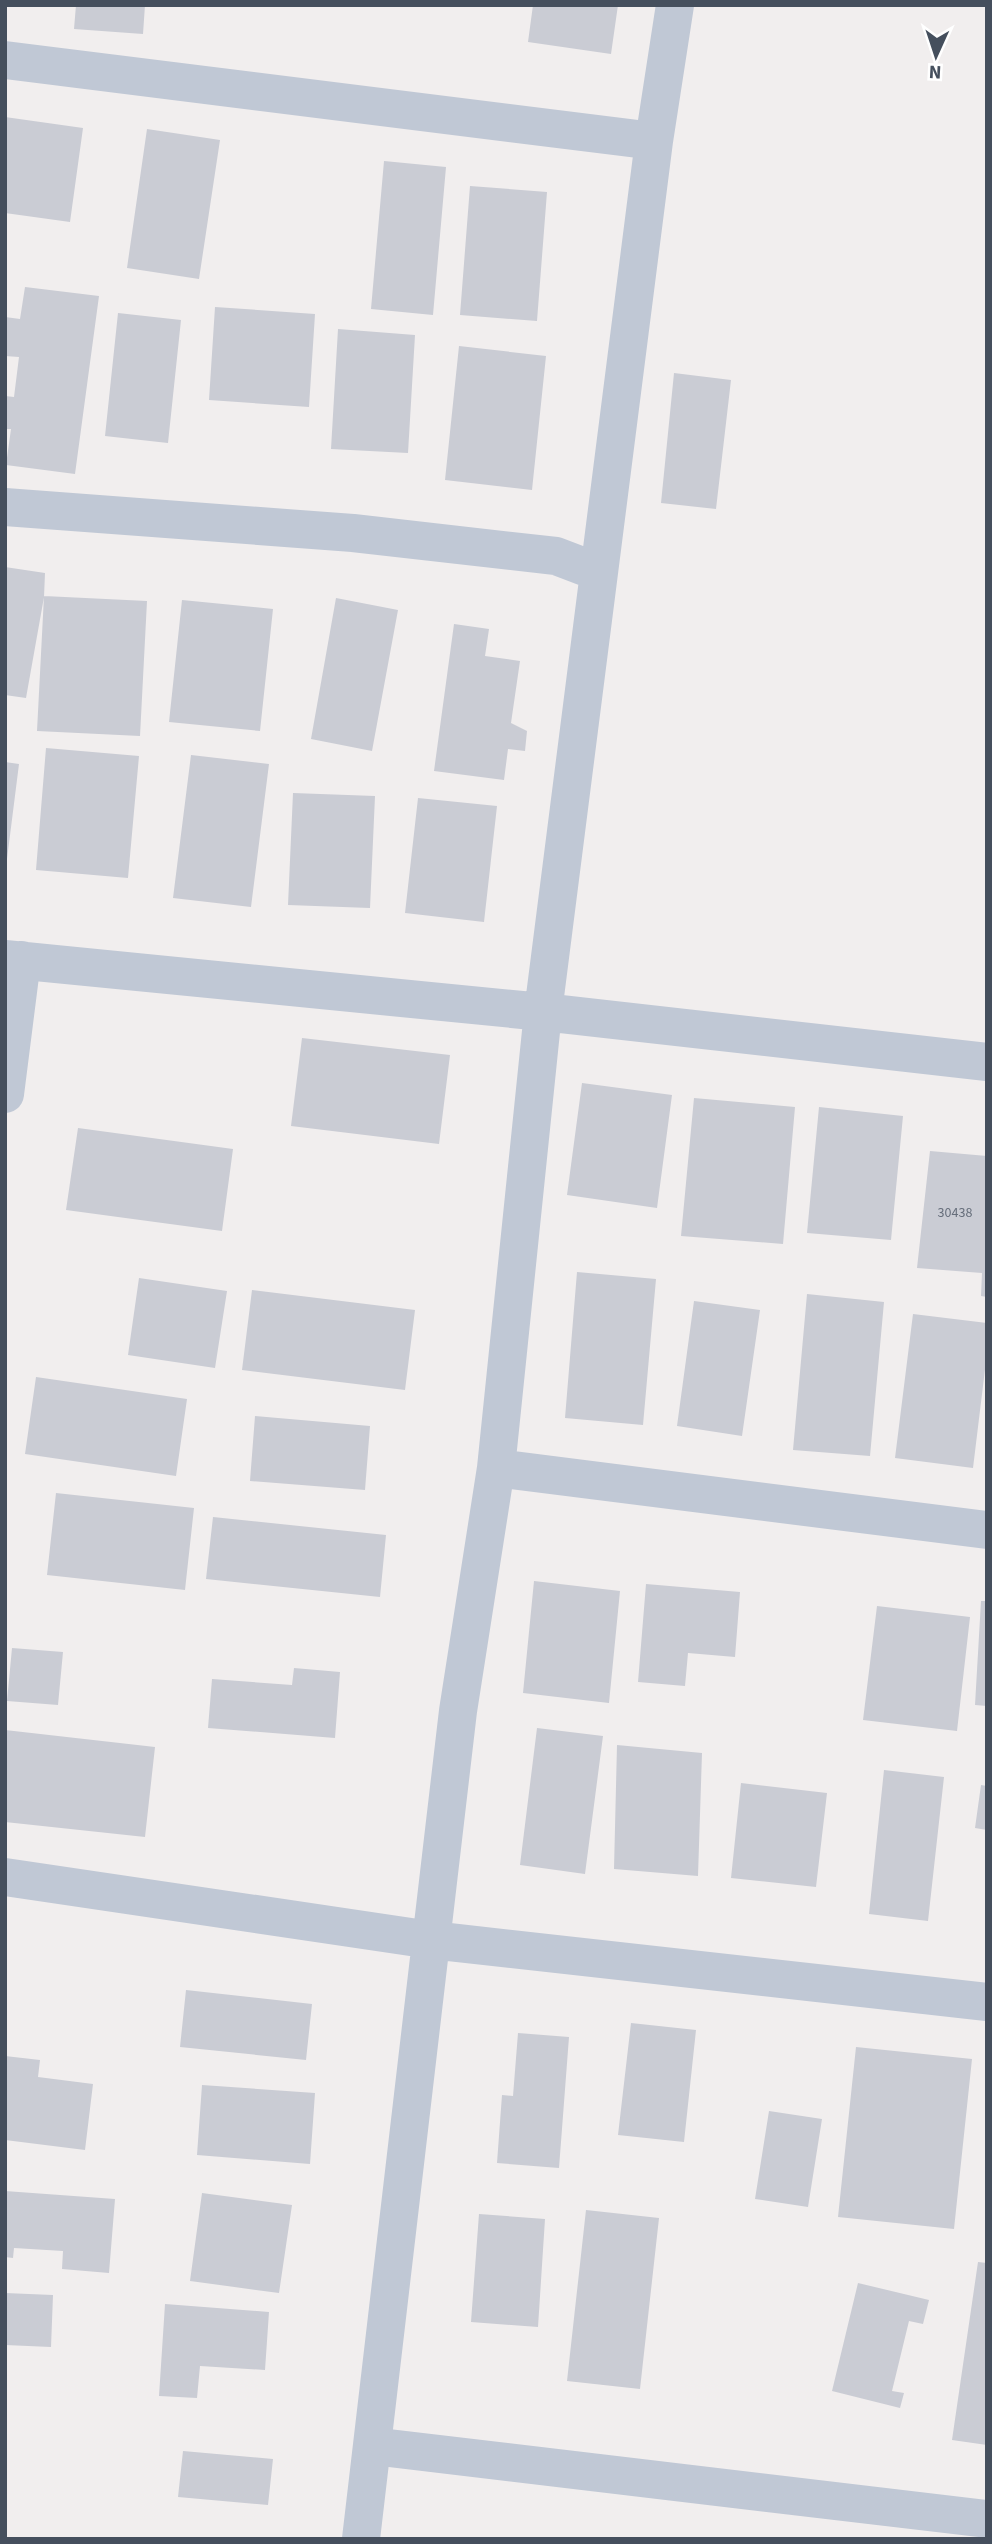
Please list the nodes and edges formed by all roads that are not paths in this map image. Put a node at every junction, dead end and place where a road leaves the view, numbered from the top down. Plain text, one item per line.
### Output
1 (675, 5) edge
2 (5, 60) edge
3 (654, 141) junction
4 (5, 507) edge
5 (598, 572) junction
6 (14, 960) edge
7 (542, 1012) junction
8 (987, 1062) edge
9 (5, 1094) edge
10 (496, 1468) junction
11 (987, 1530) edge
12 (5, 1877) edge
13 (431, 1940) junction
14 (987, 2002) edge
15 (372, 2446) junction
16 (987, 2519) edge
17 (361, 2539) edge

1 - 3 street
2 - 3 street
3 - 5 street
4 - 5 street
5 - 7 street
6 - 7 street
6 - 9 street
7 - 8 street
7 - 10 street
10 - 11 street
10 - 13 street
12 - 13 street
13 - 14 street
13 - 15 street
15 - 16 street
15 - 17 street

